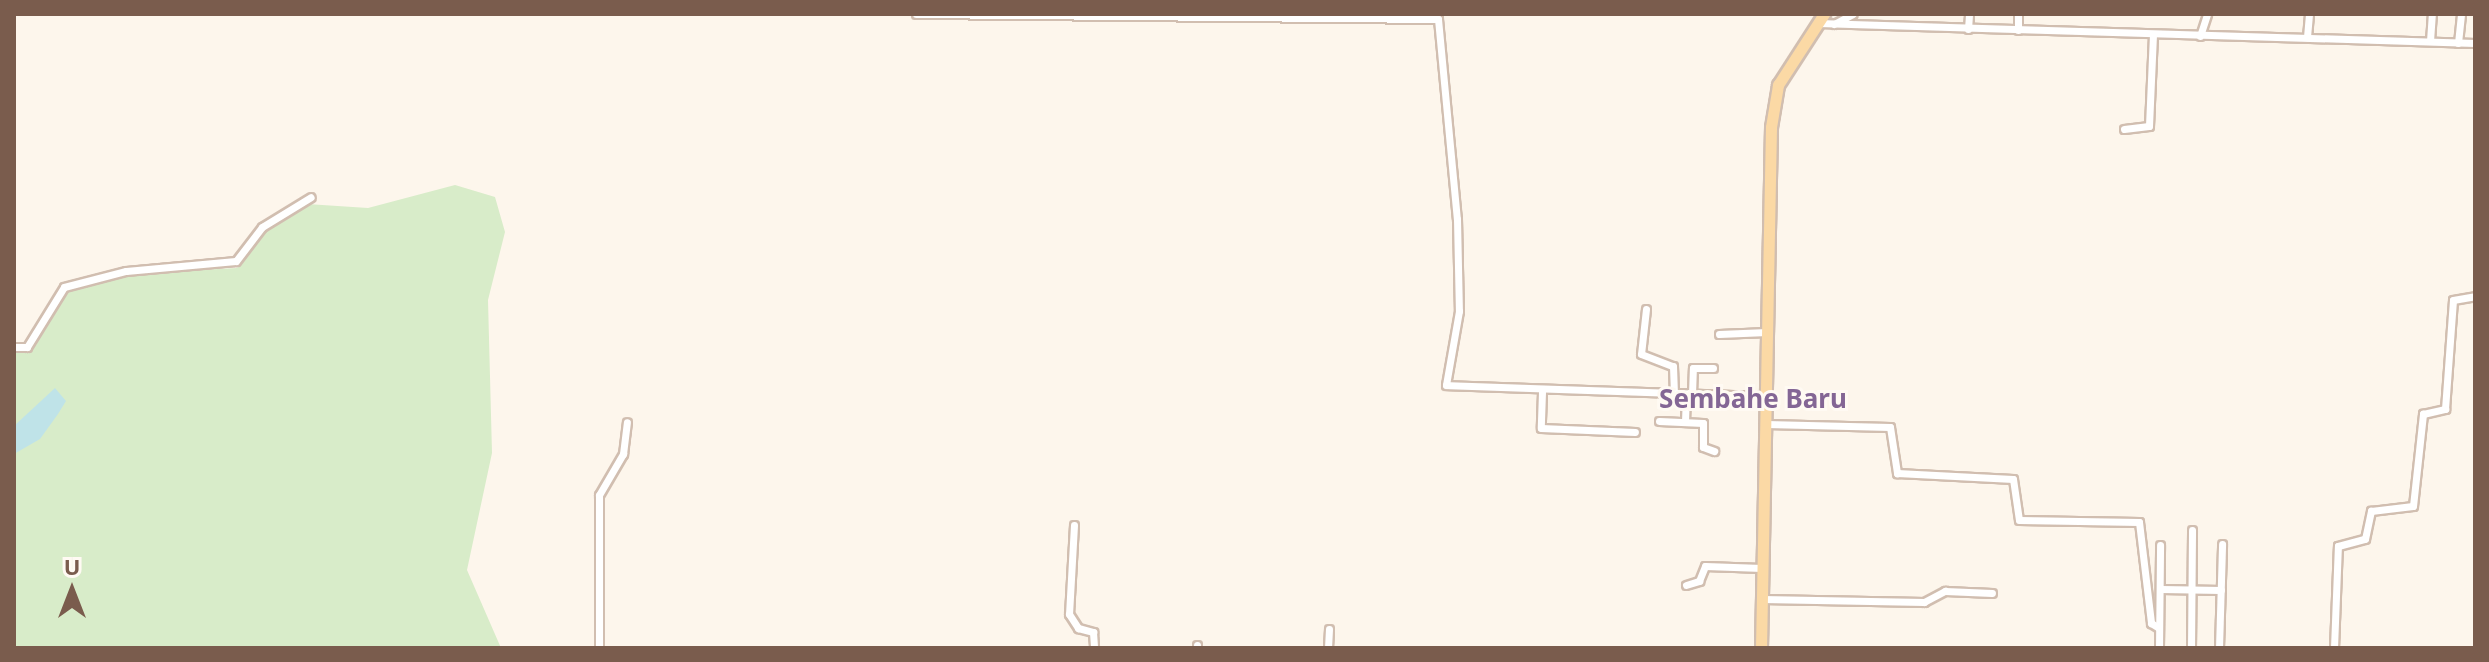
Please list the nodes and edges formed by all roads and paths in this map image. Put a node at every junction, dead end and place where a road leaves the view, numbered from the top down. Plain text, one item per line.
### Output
1 (916, 14) edge
2 (1853, 14) edge
3 (1969, 14) edge
4 (2018, 14) edge
5 (2207, 14) edge
6 (2309, 14) edge
7 (2432, 14) edge
8 (2461, 14) edge
9 (1821, 18) edge
10 (1834, 25) junction
11 (1968, 29) junction
12 (2018, 30) junction
13 (2153, 36) junction
14 (2200, 36) junction
15 (2307, 37) junction
16 (2430, 41) junction
17 (2458, 43) junction
18 (2475, 43) edge
19 (2124, 129) dead end
20 (311, 197) dead end
21 (2475, 296) edge
22 (1646, 309) dead end
23 (1767, 332) junction
24 (1719, 334) dead end
25 (14, 347) edge
26 (1713, 368) dead end
27 (1542, 392) junction
28 (1674, 393) junction
29 (1689, 394) junction
30 (1766, 396) junction
31 (1659, 421) dead end
32 (627, 422) dead end
33 (1685, 422) junction
34 (1766, 424) junction
35 (1635, 432) dead end
36 (1714, 451) dead end
37 (1074, 525) dead end
38 (2192, 530) dead end
39 (2222, 544) dead end
40 (2160, 545) dead end
41 (1762, 568) junction
42 (1686, 585) dead end
43 (2161, 589) junction
44 (2192, 590) junction
45 (2221, 590) junction
46 (1992, 593) dead end
47 (1762, 599) junction
48 (2159, 628) junction
49 (1329, 629) dead end
50 (599, 648) edge
51 (1094, 648) edge
52 (1328, 648) edge
53 (1761, 648) edge
54 (2159, 648) edge
55 (2191, 648) edge
56 (2219, 648) edge
57 (2334, 648) edge

1 - 27 street
2 - 10 street
3 - 11 street
4 - 12 street
5 - 14 street
6 - 15 street
7 - 16 street
8 - 17 street
9 - 10 street
9 - 23 main road
10 - 11 street
11 - 12 street
12 - 13 street
13 - 14 street
13 - 19 street
14 - 15 street
15 - 16 street
16 - 17 street
17 - 18 street
20 - 25 street
21 - 57 street
22 - 28 street
23 - 24 street
23 - 30 main road
26 - 29 street
27 - 28 street
27 - 35 street
28 - 29 street
29 - 30 street
29 - 33 street
30 - 34 main road
31 - 33 street
32 - 50 street
33 - 36 street
34 - 41 main road
34 - 48 street
37 - 51 street
38 - 44 street
39 - 45 street
40 - 43 street
41 - 42 street
41 - 47 main road
43 - 44 street
43 - 48 street
44 - 45 street
44 - 55 street
45 - 56 street
46 - 47 street
47 - 53 main road
48 - 54 street
49 - 52 street

